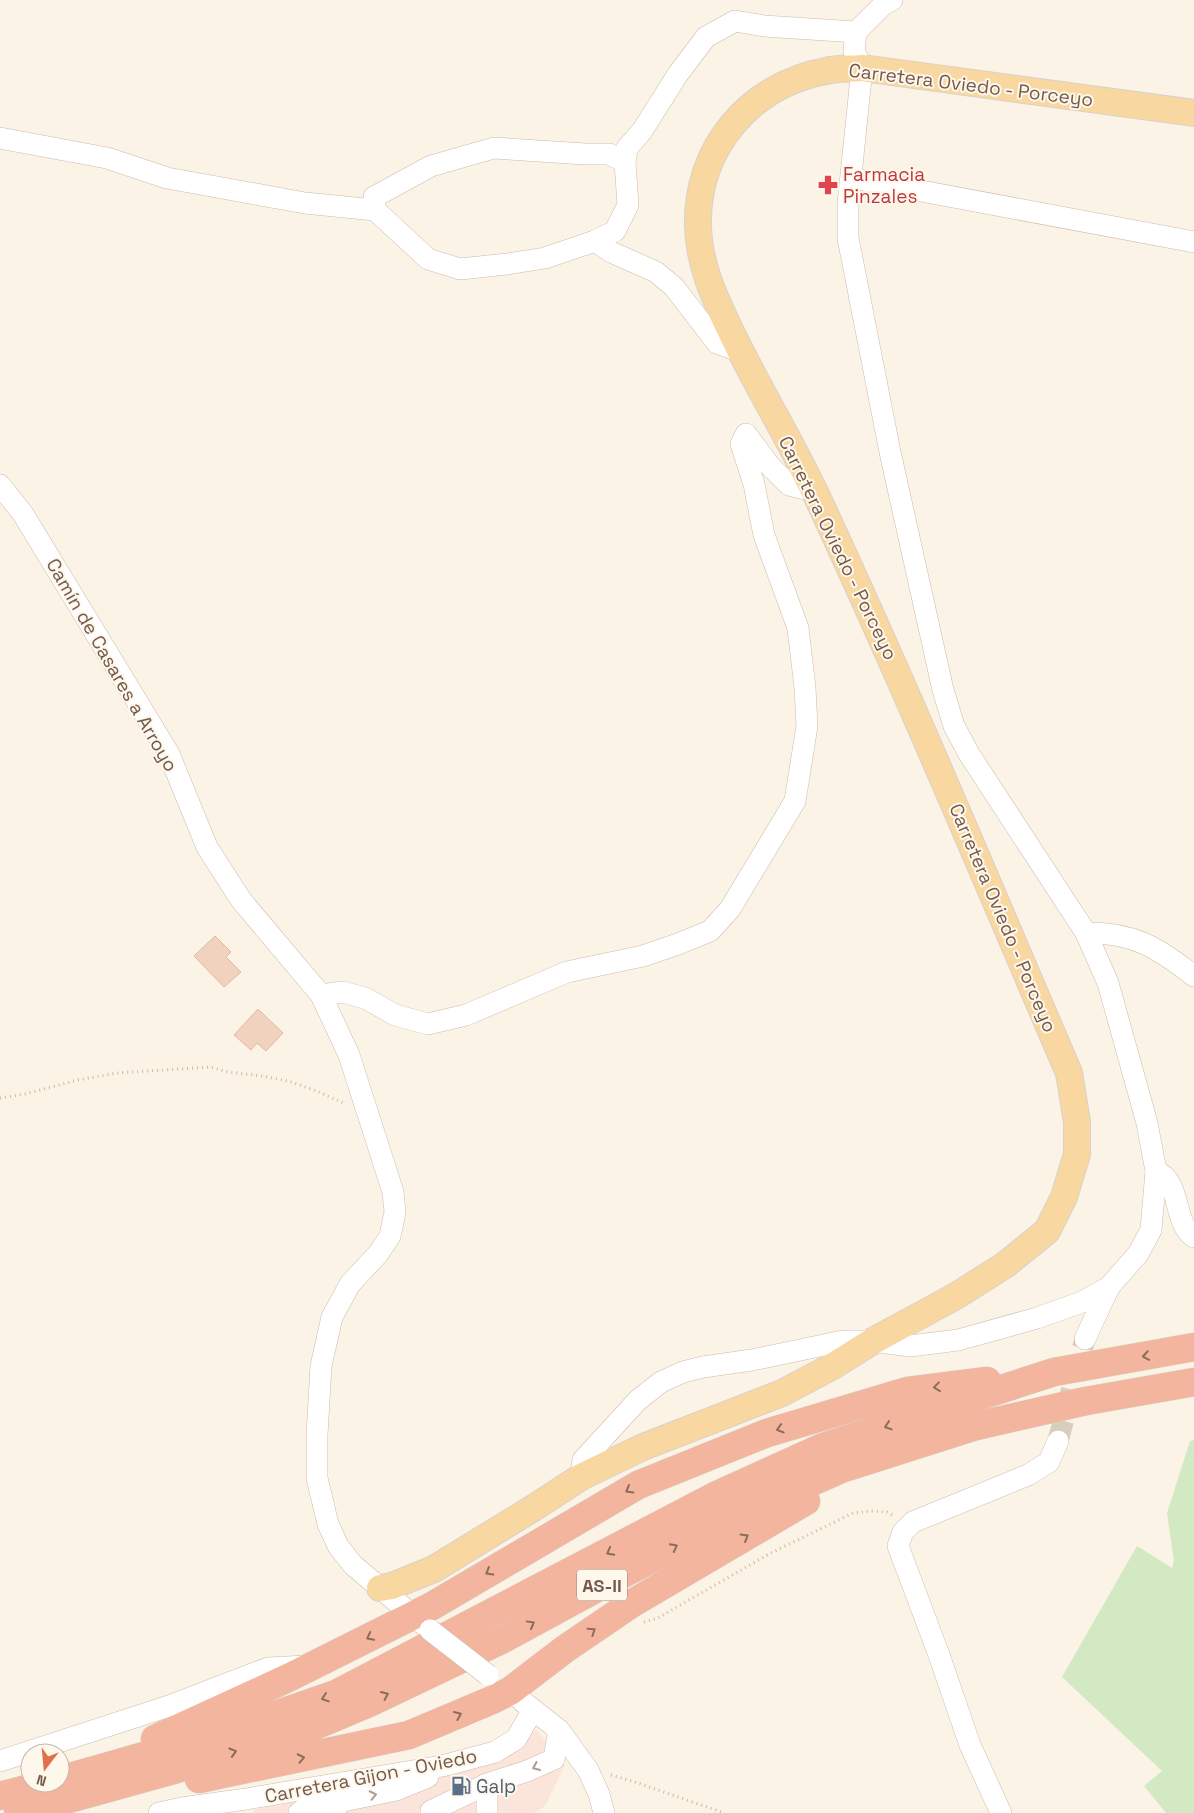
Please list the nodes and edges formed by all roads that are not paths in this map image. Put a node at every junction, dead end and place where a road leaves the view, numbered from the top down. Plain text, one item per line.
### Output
1 (892, 0) edge
2 (856, 32) junction
3 (862, 68) junction
4 (1194, 113) edge
5 (0, 138) edge
6 (625, 162) junction
7 (852, 178) junction
8 (375, 210) junction
9 (595, 241) junction
10 (1194, 242) edge
11 (741, 352) junction
12 (0, 485) edge
13 (814, 491) junction
14 (1086, 933) junction
15 (1194, 976) edge
16 (321, 995) junction
17 (1156, 1171) junction
18 (1194, 1237) edge
19 (1109, 1287) junction
20 (1085, 1339) tunnel mouth
21 (873, 1341) junction
22 (1194, 1347) edge
23 (1054, 1372) junction
24 (1194, 1382) edge
25 (976, 1426) junction
26 (1058, 1441) tunnel mouth
27 (581, 1477) junction
28 (434, 1568) junction
29 (380, 1588) junction
30 (422, 1622) junction
31 (312, 1666) junction
32 (510, 1691) junction
33 (533, 1710) junction
34 (559, 1730) junction
35 (0, 1761) edge
36 (442, 1766) junction
37 (70, 1776) edge
38 (70, 1777) edge
39 (487, 1784) junction
40 (20, 1791) edge
41 (0, 1796) edge
42 (336, 1807) edge
43 (18, 1813) edge
44 (31, 1813) edge
45 (159, 1813) edge
46 (299, 1813) edge
47 (431, 1813) edge
48 (487, 1813) edge
49 (604, 1813) edge
50 (1001, 1813) edge

1 - 2 street
2 - 3 street
2 - 6 street
3 - 4 main road, Carretera Oviedo - Porceyo
3 - 7 street
3 - 11 main road, Carretera Oviedo - Porceyo
5 - 8 street
6 - 8 street
6 - 9 street
7 - 10 street
7 - 14 street
8 - 9 street
9 - 11 street
11 - 13 main road, Carretera Oviedo - Porceyo
12 - 16 street, Camín de Casares a Arroyo
13 - 16 street
13 - 21 main road, Carretera Oviedo - Porceyo
14 - 15 street
14 - 17 street
16 - 29 street, Camín de Casares a Arroyo
17 - 18 street
17 - 19 street
19 - 20 street
19 - 21 street
21 - 27 main road, Carretera Oviedo - Porceyo
21 - 27 street, Carretera Oviedo - Porceyo
22 -> 23 highway, AS-II
23 -> 30 highway
23 -> 38 highway, AS-II
24 - 25 highway, AS-II
32 -> 25 highway
43 -> 25 highway, AS-II
26 - 50 street
27 - 28 main road, Carretera Oviedo - Porceyo
28 - 29 main road, Carretera Oviedo - Porceyo
28 - 30 main road, Carretera Oviedo - Porceyo
29 - 30 street, Camín de Casares a Arroyo
30 -> 31 highway
30 - 32 street, Camín de Casares a Arroyo, bridge
31 - 35 street
31 - 37 highway
32 - 33 street, Camín de Casares a Arroyo
44 -> 32 highway
33 - 34 street, Camín de Casares a Arroyo
33 - 36 street, Carretera Gijon - Oviedo
34 -> 39 street
34 - 49 street, Camín de Casares a Arroyo
42 -> 36 street
36 - 45 street, Carretera Gijon - Oviedo
39 - 47 street
39 - 48 street
40 - 41 highway, AS-II
42 - 46 street

